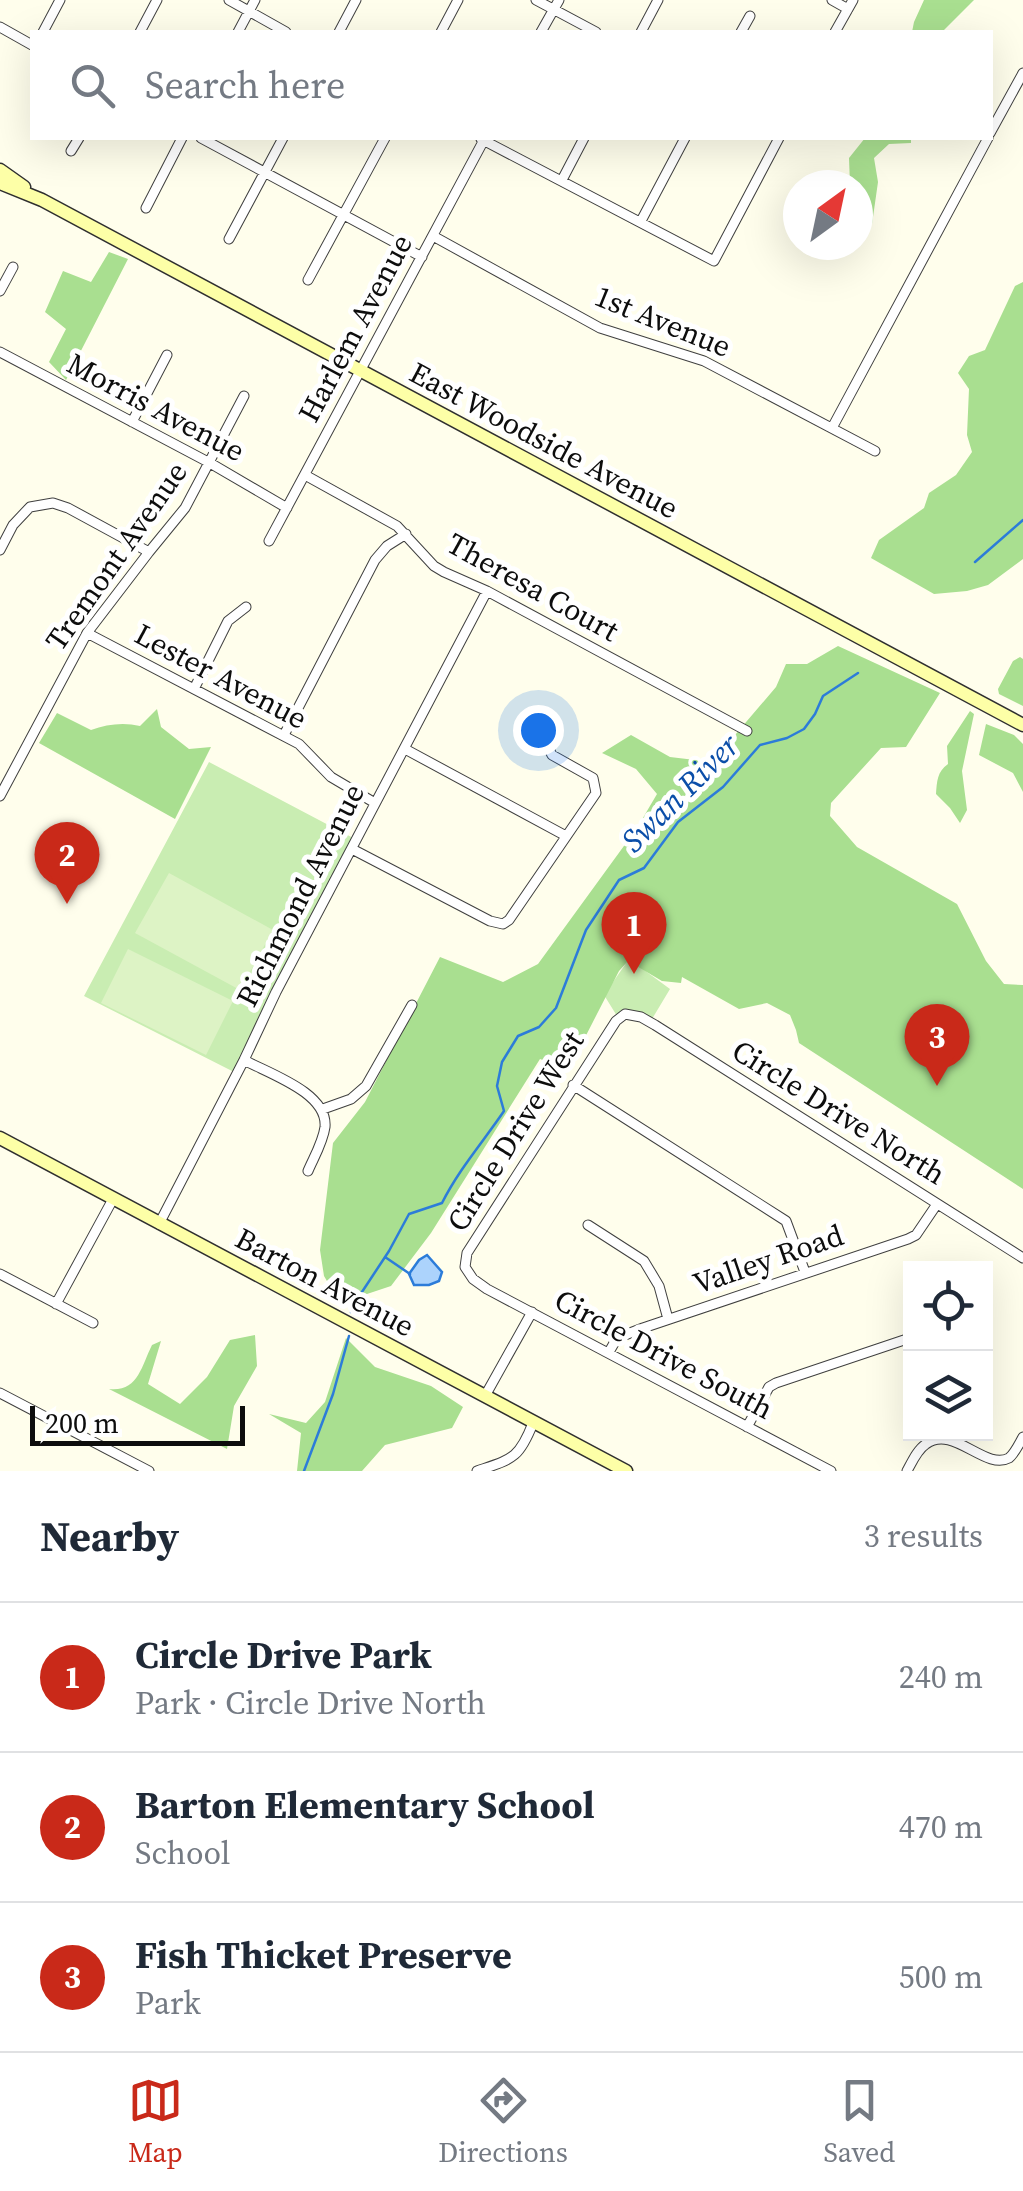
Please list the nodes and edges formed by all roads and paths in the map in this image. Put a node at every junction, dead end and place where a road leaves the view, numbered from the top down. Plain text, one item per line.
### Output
1 (60, 0) edge
2 (156, 0) edge
3 (229, 0) edge
4 (255, 0) edge
5 (356, 0) edge
6 (458, 0) edge
7 (536, 0) edge
8 (658, 0) edge
9 (832, 0) edge
10 (850, 4) edge
11 (556, 5) edge
12 (250, 11) junction
13 (750, 16) dead end
14 (0, 27) edge
15 (44, 30) edge
16 (141, 30) edge
17 (239, 30) edge
18 (283, 30) edge
19 (340, 30) edge
20 (442, 30) edge
21 (542, 30) edge
22 (593, 30) edge
23 (642, 30) edge
24 (743, 30) edge
25 (836, 30) edge
26 (30, 44) edge
27 (1023, 73) edge
28 (993, 128) edge
29 (78, 140) edge
30 (181, 140) edge
31 (205, 140) edge
32 (281, 140) edge
33 (384, 140) edge
34 (482, 140) edge
35 (487, 140) edge
36 (583, 140) edge
37 (685, 140) edge
38 (778, 140) edge
39 (986, 140) edge
40 (71, 152) dead end
41 (0, 170) edge
42 (264, 172) junction
43 (562, 180) junction
44 (0, 182) edge
45 (42, 200) junction
46 (146, 208) dead end
47 (344, 214) junction
48 (641, 221) junction
49 (433, 236) junction
50 (228, 239) dead end
51 (422, 256) junction
52 (13, 267) dead end
53 (308, 280) dead end
54 (0, 291) edge
55 (0, 352) edge
56 (167, 355) dead end
57 (360, 370) junction
58 (244, 396) dead end
59 (132, 422) junction
60 (832, 428) junction
61 (875, 451) dead end
62 (210, 463) junction
63 (305, 475) junction
64 (287, 508) junction
65 (406, 534) junction
66 (269, 541) dead end
67 (0, 550) edge
68 (149, 552) junction
69 (487, 591) junction
70 (246, 607) dead end
71 (87, 633) junction
72 (194, 690) junction
73 (1023, 725) edge
74 (747, 731) dead end
75 (284, 735) junction
76 (544, 738) dead end
77 (405, 750) junction
78 (4, 777) edge
79 (0, 796) edge
80 (375, 802) junction
81 (566, 836) junction
82 (352, 849) junction
83 (412, 1005) dead end
84 (625, 1014) joint
85 (244, 1060) junction
86 (574, 1085) junction
87 (323, 1110) junction
88 (0, 1138) edge
89 (308, 1171) dead end
90 (113, 1198) junction
91 (937, 1204) junction
92 (160, 1224) junction
93 (588, 1225) dead end
94 (1023, 1258) edge
95 (805, 1272) junction
96 (0, 1274) edge
97 (474, 1280) joint
98 (56, 1304) junction
99 (532, 1312) junction
100 (668, 1319) junction
101 (93, 1323) dead end
102 (903, 1340) edge
103 (608, 1352) junction
104 (0, 1393) edge
105 (485, 1396) junction
106 (533, 1422) junction
107 (747, 1427) junction
108 (1023, 1438) edge
109 (482, 1470) edge
110 (148, 1471) edge
111 (626, 1471) edge
112 (831, 1471) edge
113 (907, 1471) edge

1 - 15 street
2 - 16 street
3 - 12 street
4 - 12 street
5 - 19 street
6 - 20 street
7 - 11 street
8 - 23 street
9 - 10 street
10 - 25 street
11 - 21 street
11 - 22 street
12 - 17 street
12 - 18 street
13 - 24 street
14 - 26 street
27 - 28 street
29 - 40 street
30 - 46 street
31 - 42 street
32 - 42 street
33 - 47 street
34 - 49 street, Harlem Avenue
35 - 43 street
36 - 43 street
37 - 48 street
38 - 48 street
39 - 60 street
41 - 45 main road, East Woodside Avenue
42 - 47 street
42 - 50 street
43 - 48 street
44 - 45 main road, East Woodside Avenue
45 - 57 main road, East Woodside Avenue
47 - 51 street
47 - 53 street
49 - 51 street, Harlem Avenue
49 - 60 street, 1st Avenue
51 - 57 street, Harlem Avenue
52 - 54 street
55 - 59 street, Morris Avenue
56 - 59 street
57 - 63 street, Harlem Avenue
57 - 73 main road, East Woodside Avenue
58 - 62 street, Tremont Avenue
59 - 62 street, Morris Avenue
60 - 61 street, 1st Avenue
62 - 64 street, Morris Avenue
62 - 68 street, Tremont Avenue
63 - 64 street, Harlem Avenue
63 - 65 street, Theresa Court
64 - 66 street, Harlem Avenue
65 - 69 street, Theresa Court
65 - 75 street
67 - 68 street
68 - 71 street, Tremont Avenue
69 - 74 street, Theresa Court
69 - 77 street, Richmond Avenue
70 - 72 street
71 - 72 street, Lester Avenue
71 - 78 street, Tremont Avenue
72 - 75 street, Lester Avenue
75 - 80 street, Lester Avenue
76 - 81 street
77 - 80 street, Richmond Avenue
77 - 81 street
78 - 79 street, Tremont Avenue
80 - 82 street, Richmond Avenue
81 - 82 street
82 - 85 street, Richmond Avenue
83 - 87 street
84 - 86 street, Circle Drive West
84 - 91 street, Circle Drive North
85 - 87 street
85 - 92 street, Richmond Avenue
86 - 95 street
86 - 97 street, Circle Drive West
87 - 89 street
88 - 90 main road, Barton Avenue
90 - 92 main road, Barton Avenue
90 - 98 street
91 - 94 street, Circle Drive North
91 - 95 street, Valley Road
92 - 105 main road, Barton Avenue
93 - 100 street
95 - 100 street, Valley Road
96 - 98 street
97 - 99 street, Circle Drive South
98 - 101 street
99 - 103 street, Circle Drive South
99 - 105 street
100 - 103 street, Valley Road
102 - 107 street
103 - 107 street, Circle Drive South
104 - 110 street
105 - 106 main road, Barton Avenue
106 - 109 street
106 - 111 main road, Barton Avenue
107 - 112 street, Circle Drive South
108 - 113 street

